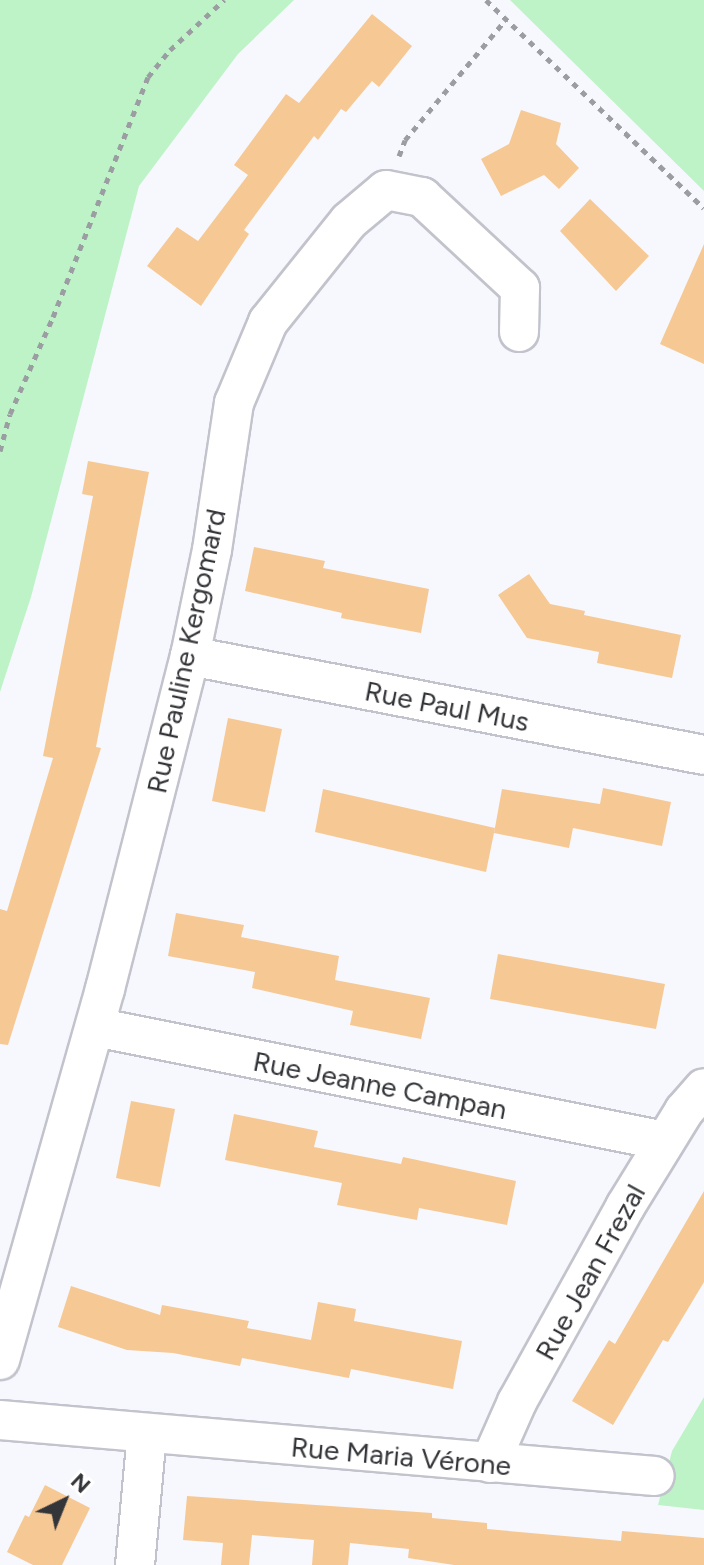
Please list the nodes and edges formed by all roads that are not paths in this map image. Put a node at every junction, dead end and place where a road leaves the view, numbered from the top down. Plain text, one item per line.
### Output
1 (519, 332) dead end
2 (190, 656) junction
3 (704, 755) edge
4 (95, 1027) junction
5 (704, 1088) edge
6 (665, 1141) junction
7 (0, 1360) edge
8 (0, 1420) edge
9 (147, 1434) junction
10 (490, 1463) junction
11 (655, 1476) dead end
12 (135, 1565) edge

1 - 2 street, Rue Pauline Kergomard
2 - 3 street, Rue Paul Mus
2 - 4 street, Rue Pauline Kergomard
4 - 6 street, Rue Jeanne Campan
4 - 7 street, Rue Pauline Kergomard
5 - 6 street, Rue Jean Frezal
6 - 10 street, Rue Jean Frezal
8 - 9 street, Rue Maria Vérone
9 - 10 street, Rue Maria Vérone
9 - 12 street
10 - 11 street, Rue Maria Vérone

